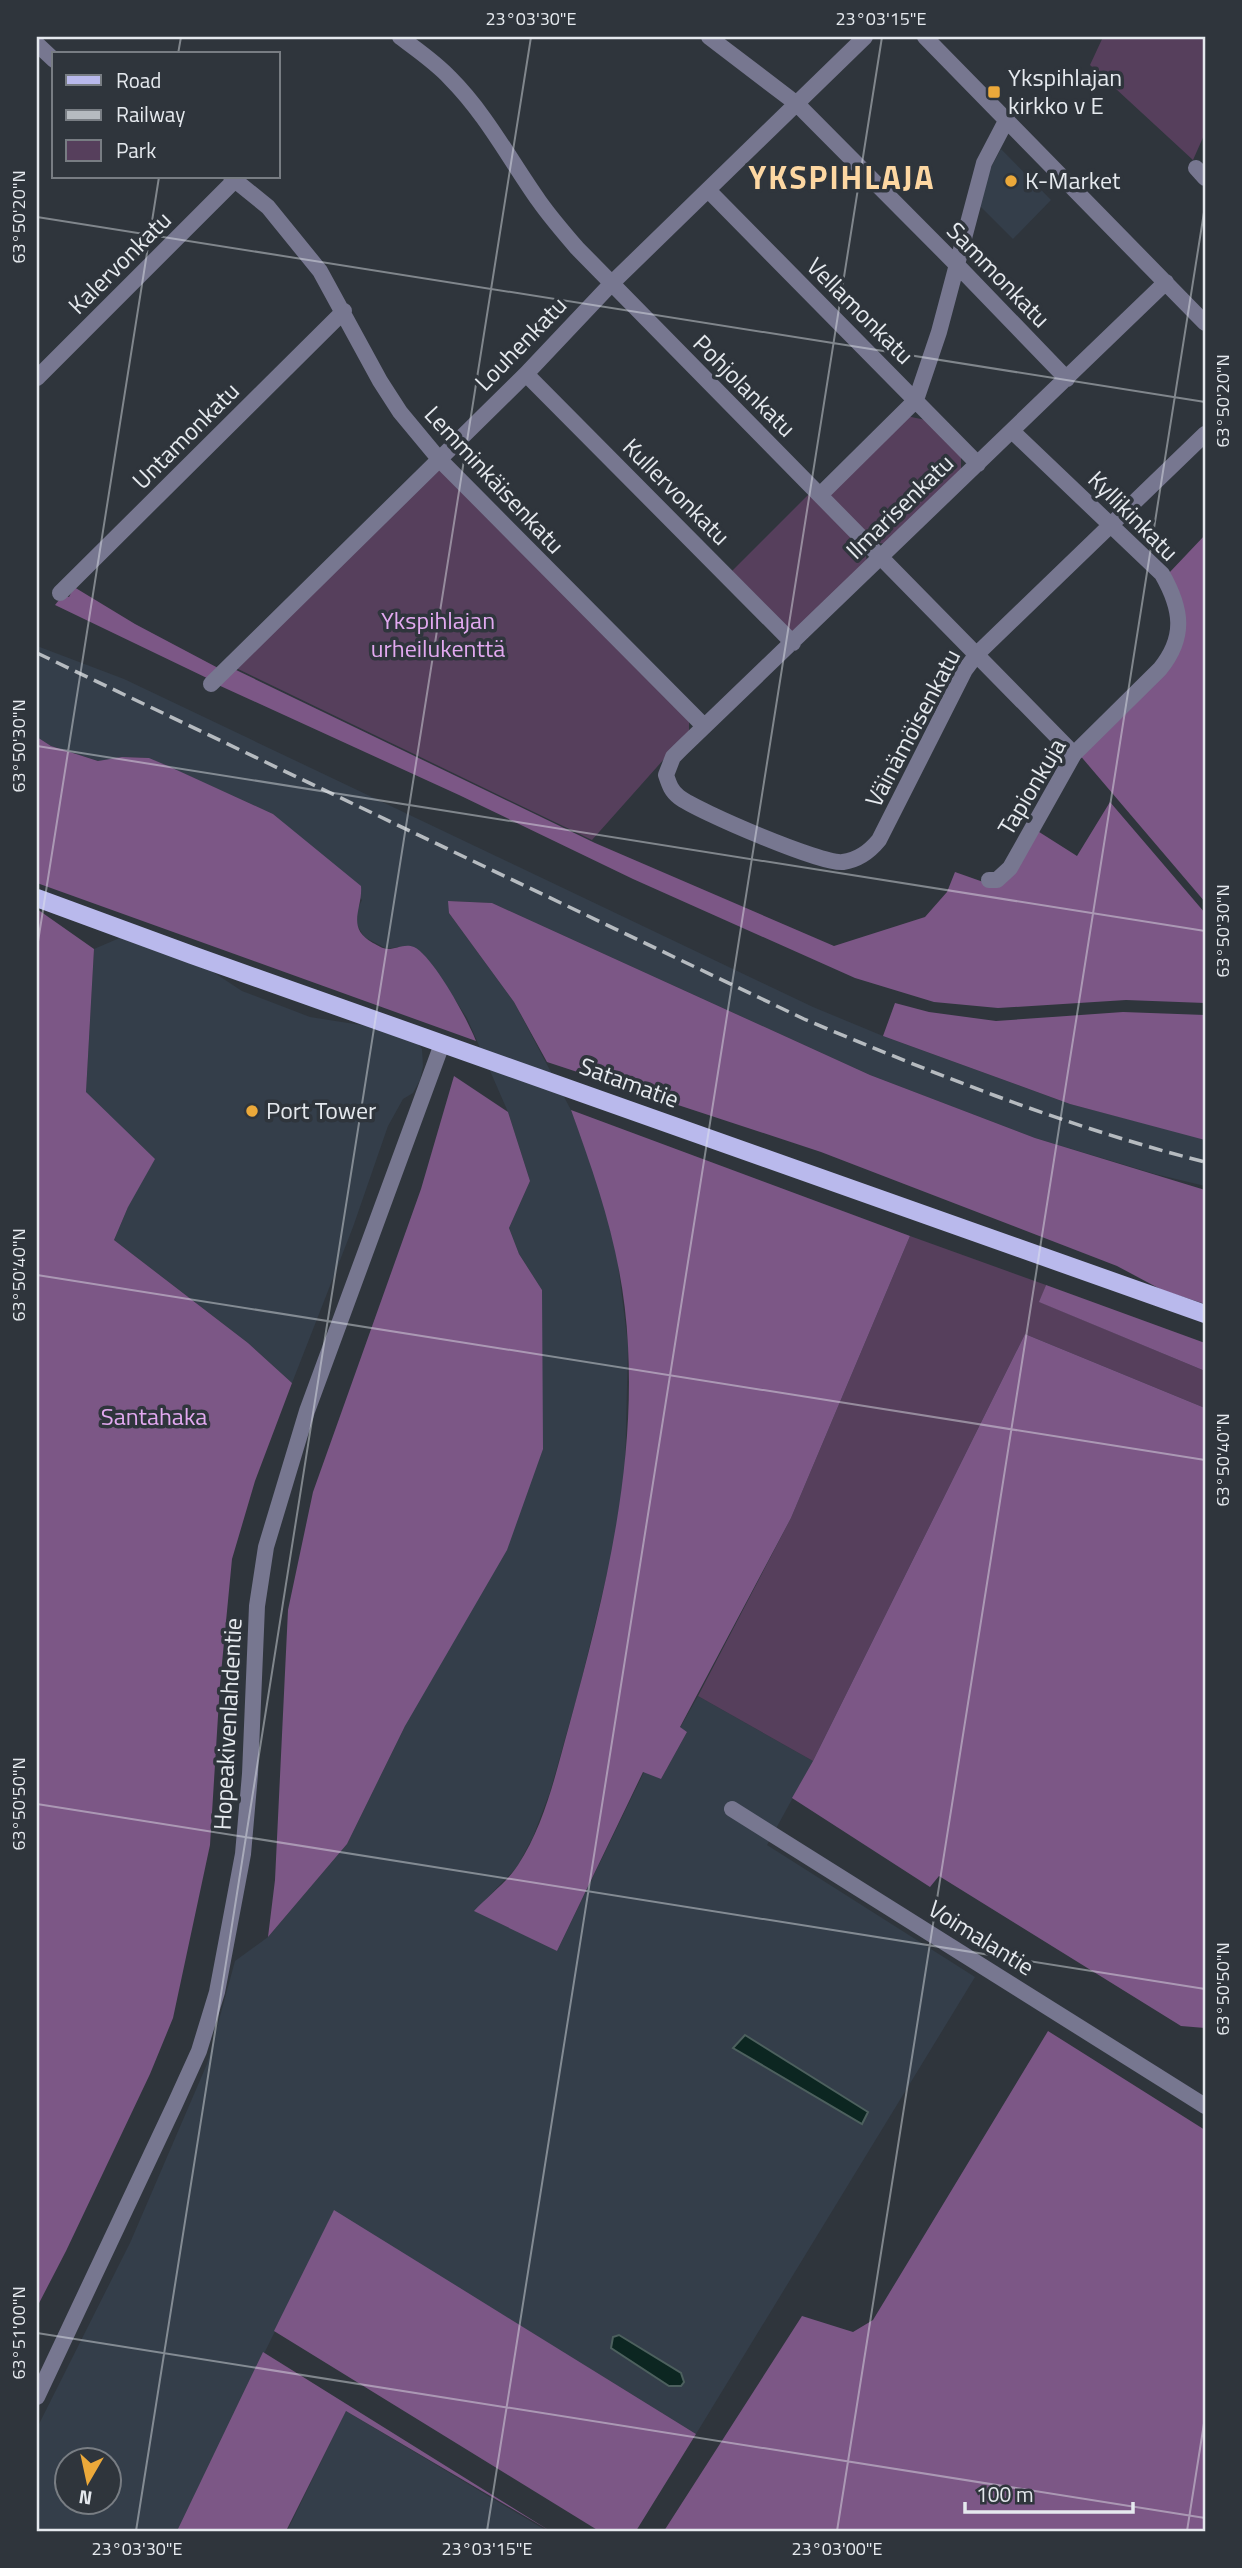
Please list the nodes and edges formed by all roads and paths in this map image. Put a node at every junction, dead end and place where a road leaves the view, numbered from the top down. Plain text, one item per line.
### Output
1 (400, 37) edge
2 (709, 37) edge
3 (865, 37) edge
4 (925, 37) edge
5 (37, 44) edge
6 (52, 58) edge
7 (797, 104) junction
8 (1007, 119) junction
9 (233, 178) edge
10 (708, 190) junction
11 (957, 265) junction
12 (1166, 282) junction
13 (612, 283) junction
14 (344, 311) junction
15 (1205, 323) edge
16 (526, 374) junction
17 (37, 378) edge
18 (1067, 379) junction
19 (916, 400) junction
20 (1012, 431) junction
21 (1205, 434) edge
22 (439, 459) junction
23 (978, 464) junction
24 (820, 495) junction
25 (1112, 526) junction
26 (880, 557) junction
27 (60, 593) dead end
28 (793, 643) junction
29 (977, 654) junction
30 (1172, 654) joint
31 (211, 684) dead end
32 (704, 726) junction
33 (1074, 754) junction
34 (668, 766) joint
35 (989, 880) dead end
36 (37, 898) edge
37 (442, 1044) junction
38 (1205, 1314) edge
39 (732, 1808) dead end
40 (1205, 2106) edge
41 (37, 2397) edge

1 - 13 street, Pohjolankatu
2 - 7 street, Sammonkatu
3 - 7 street, Louhenkatu
4 - 8 street
5 - 6 street
7 - 10 street, Louhenkatu
7 - 11 street, Sammonkatu
8 - 11 street
8 - 12 street
9 - 14 street, Lemminkäisenkatu
9 - 17 street, Kalervonkatu
10 - 13 street, Louhenkatu
10 - 19 street, Vellamonkatu
11 - 18 street, Sammonkatu
11 - 19 street
12 - 15 street
12 - 18 street, Ilmarisenkatu
13 - 16 street, Louhenkatu
13 - 24 street, Pohjolankatu
14 - 22 street, Lemminkäisenkatu
14 - 27 street, Untamonkatu
16 - 22 street, Louhenkatu
16 - 28 street, Kullervonkatu
18 - 20 street, Ilmarisenkatu
19 - 23 street, Vellamonkatu
19 - 24 street
20 - 23 street, Ilmarisenkatu
20 - 25 street, Kyllikinkatu
21 - 25 street, Väinämöisenkatu
22 - 31 street, Louhenkatu
22 - 32 street, Lemminkäisenkatu
23 - 26 street, Ilmarisenkatu
24 - 26 street, Pohjolankatu
25 - 29 street, Väinämöisenkatu
25 - 30 street, Kyllikinkatu
26 - 28 street, Ilmarisenkatu
26 - 29 street, Pohjolankatu
28 - 32 street, Ilmarisenkatu
29 - 33 street, Pohjolankatu
29 - 34 street, Väinämöisenkatu
30 - 33 street, Tapionkuja
32 - 34 street, Ilmarisenkatu
33 - 35 street, Tapionkuja
36 - 37 main road, Satamatie
37 - 38 main road, Satamatie
37 - 41 street, Hopeakivenlahdentie
39 - 40 street, Voimalantie

